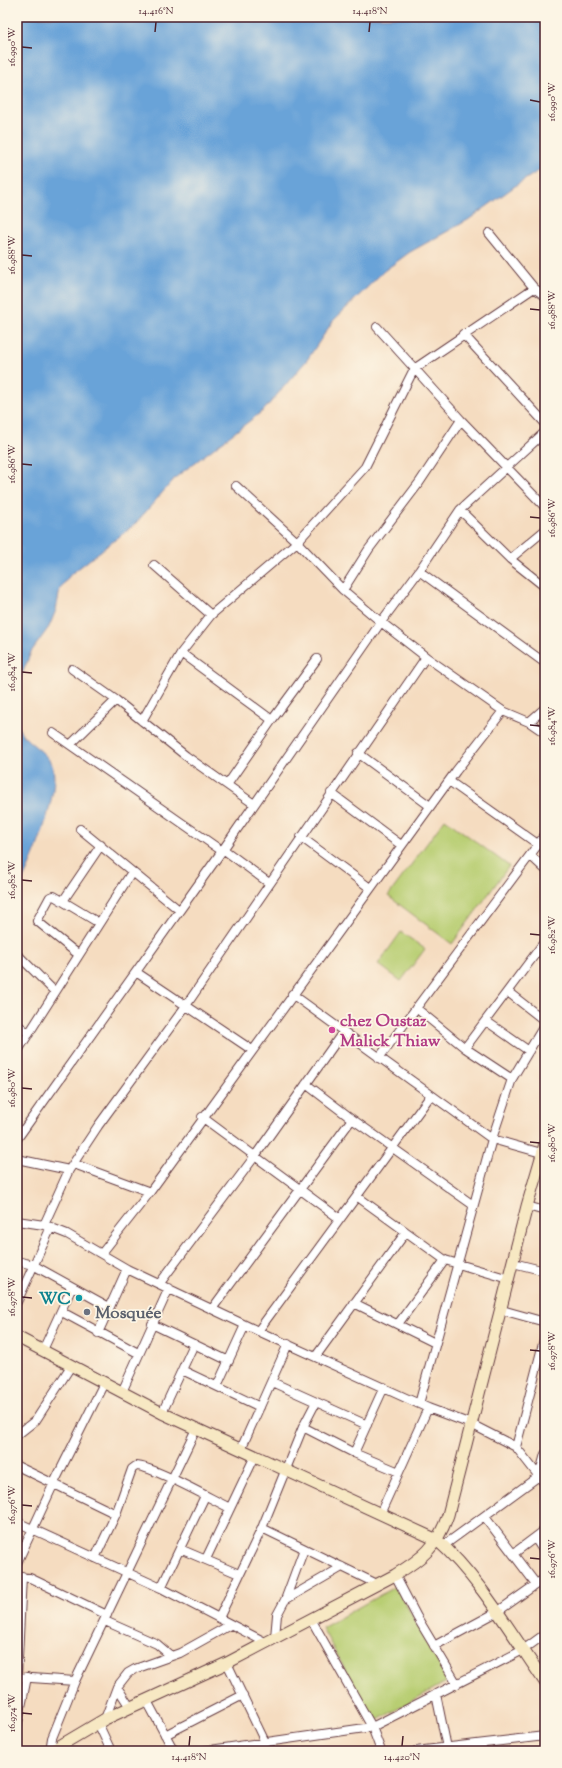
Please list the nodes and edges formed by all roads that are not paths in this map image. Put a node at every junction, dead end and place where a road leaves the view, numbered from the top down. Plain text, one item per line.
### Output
1 (490, 232) dead end
2 (540, 292) edge
3 (377, 328) dead end
4 (463, 334) junction
5 (414, 369) junction
6 (460, 420) junction
7 (545, 423) edge
8 (545, 432) edge
9 (507, 467) junction
10 (236, 486) dead end
11 (545, 507) edge
12 (460, 510) junction
13 (545, 530) edge
14 (297, 542) junction
15 (510, 559) junction
16 (154, 565) dead end
17 (419, 571) junction
18 (545, 587) edge
19 (343, 590) junction
20 (211, 615) junction
21 (381, 622) junction
22 (180, 653) junction
23 (426, 657) junction
24 (317, 659) dead end
25 (545, 663) edge
26 (72, 669) dead end
27 (116, 700) junction
28 (545, 708) edge
29 (503, 711) junction
30 (272, 720) junction
31 (142, 721) junction
32 (529, 722) junction
33 (53, 733) dead end
34 (545, 733) edge
35 (70, 745) junction
36 (358, 753) junction
37 (449, 781) junction
38 (227, 785) junction
39 (331, 793) junction
40 (254, 804) junction
41 (430, 806) junction
42 (80, 829) dead end
43 (545, 835) edge
44 (300, 837) junction
45 (102, 845) junction
46 (402, 845) junction
47 (539, 845) junction
48 (223, 850) junction
49 (531, 856) junction
50 (545, 869) edge
51 (132, 872) junction
52 (269, 883) junction
53 (370, 888) junction
54 (62, 901) junction
55 (179, 910) junction
56 (99, 923) junction
57 (545, 941) edge
58 (539, 949) junction
59 (78, 956) junction
60 (545, 956) edge
61 (20, 958) dead end
62 (136, 972) junction
63 (55, 992) junction
64 (508, 992) junction
65 (292, 994) junction
66 (185, 1007) junction
67 (416, 1008) junction
68 (486, 1021) junction
69 (545, 1021) edge
70 (17, 1024) edge
71 (545, 1024) edge
72 (343, 1032) junction
73 (28, 1034) junction
74 (465, 1048) junction
75 (252, 1050) junction
76 (529, 1051) junction
77 (17, 1052) edge
78 (379, 1058) junction
79 (512, 1079) junction
80 (306, 1084) junction
81 (431, 1095) junction
82 (202, 1117) junction
83 (352, 1119) junction
84 (17, 1139) edge
85 (492, 1139) junction
86 (393, 1147) junction
87 (544, 1151) edge
88 (255, 1156) junction
89 (17, 1159) edge
90 (71, 1167) junction
91 (300, 1191) junction
92 (150, 1192) junction
93 (358, 1197) junction
94 (473, 1205) junction
95 (527, 1206) junction
96 (545, 1210) edge
97 (340, 1219) junction
98 (17, 1221) edge
99 (47, 1226) junction
100 (406, 1232) junction
101 (102, 1253) junction
102 (445, 1260) junction
103 (17, 1261) edge
104 (513, 1263) junction
105 (456, 1264) junction
106 (33, 1265) junction
107 (127, 1269) junction
108 (545, 1271) edge
109 (510, 1279) junction
110 (160, 1284) junction
111 (72, 1287) junction
112 (169, 1288) junction
113 (17, 1302) edge
114 (354, 1303) junction
115 (109, 1307) junction
116 (212, 1309) junction
117 (502, 1310) junction
118 (62, 1312) junction
119 (545, 1322) edge
120 (152, 1324) junction
121 (398, 1324) junction
122 (245, 1325) junction
123 (258, 1331) junction
124 (98, 1332) junction
125 (545, 1336) edge
126 (17, 1337) edge
127 (434, 1343) junction
128 (194, 1344) junction
129 (288, 1344) junction
130 (43, 1350) junction
131 (138, 1353) junction
132 (316, 1356) junction
133 (229, 1361) junction
134 (71, 1366) junction
135 (182, 1370) junction
136 (272, 1382) junction
137 (104, 1383) junction
138 (217, 1386) junction
139 (384, 1387) junction
140 (122, 1392) junction
141 (316, 1402) junction
142 (419, 1404) junction
143 (260, 1407) junction
144 (428, 1408) junction
145 (162, 1412) junction
146 (471, 1424) junction
147 (367, 1425) junction
148 (303, 1427) junction
149 (196, 1429) junction
150 (17, 1435) edge
151 (516, 1447) junction
152 (241, 1449) junction
153 (354, 1453) junction
154 (545, 1454) edge
155 (255, 1456) junction
156 (17, 1466) edge
157 (286, 1469) junction
158 (399, 1472) junction
159 (539, 1476) junction
160 (172, 1480) junction
161 (54, 1483) junction
162 (545, 1484) edge
163 (205, 1496) junction
164 (230, 1508) junction
165 (116, 1514) junction
166 (380, 1514) junction
167 (485, 1517) junction
168 (17, 1522) edge
169 (262, 1528) junction
170 (33, 1529) junction
171 (545, 1530) edge
172 (534, 1538) junction
173 (440, 1543) junction
174 (180, 1549) junction
175 (304, 1549) junction
176 (545, 1553) edge
177 (513, 1554) junction
178 (95, 1558) junction
179 (206, 1559) junction
180 (17, 1562) edge
181 (342, 1567) junction
182 (128, 1574) junction
183 (239, 1574) junction
184 (395, 1575) junction
185 (19, 1576) edge
186 (545, 1578) edge
187 (377, 1584) junction
188 (536, 1584) junction
189 (161, 1588) junction
190 (285, 1600) junction
191 (497, 1612) junction
192 (106, 1618) junction
193 (219, 1618) junction
194 (310, 1619) junction
195 (230, 1625) junction
196 (545, 1634) edge
197 (275, 1637) junction
198 (265, 1642) junction
199 (434, 1646) junction
200 (523, 1650) junction
201 (171, 1656) junction
202 (227, 1663) junction
203 (17, 1677) edge
204 (27, 1678) junction
205 (76, 1681) junction
206 (545, 1682) edge
207 (457, 1684) junction
208 (116, 1687) junction
209 (436, 1694) junction
210 (242, 1695) junction
211 (147, 1701) junction
212 (130, 1707) junction
213 (101, 1721) junction
214 (372, 1726) junction
215 (17, 1727) edge
216 (165, 1735) junction
217 (545, 1736) edge
218 (265, 1742) junction
219 (446, 1748) junction
220 (51, 1751) edge
221 (111, 1751) edge
222 (174, 1751) edge
223 (203, 1751) edge
224 (382, 1751) edge
225 (416, 1751) edge

1 - 2 street
2 - 4 street
3 - 5 street
4 - 5 street
4 - 7 street
5 - 6 street
5 - 14 street
6 - 9 street
6 - 19 street
8 - 9 street
9 - 11 street
9 - 12 street
10 - 14 street
12 - 15 street
12 - 17 street
13 - 15 street
14 - 19 street
14 - 20 street
15 - 18 street
16 - 20 street
17 - 21 street
17 - 25 street
19 - 21 street
20 - 22 street
21 - 23 street
21 - 40 street
22 - 30 street
22 - 31 street
23 - 29 street
23 - 36 street
24 - 30 street
26 - 27 street
27 - 31 street
27 - 35 street
28 - 32 street
29 - 32 street
29 - 37 street
30 - 38 street
31 - 38 street
32 - 34 street
33 - 35 street
35 - 48 street
36 - 39 street
36 - 41 street
37 - 41 street
37 - 47 street
38 - 40 street
39 - 44 street
39 - 46 street
40 - 48 street
41 - 46 street
42 - 45 street
43 - 47 street
44 - 52 street
44 - 53 street
45 - 51 street
45 - 54 street
46 - 53 street
47 - 49 street
48 - 52 street
48 - 55 street
49 - 50 street
49 - 67 street
51 - 55 street
51 - 56 street
52 - 66 street
53 - 65 street
54 - 56 street
54 - 59 street
55 - 62 street
56 - 59 street
57 - 58 street
58 - 60 street
58 - 64 street
59 - 63 street
61 - 63 street
62 - 66 street
62 - 84 street
63 - 73 street
64 - 68 street
64 - 69 street
65 - 72 street
65 - 75 street
66 - 75 street
66 - 90 street
67 - 74 street
67 - 78 street
68 - 74 street
68 - 76 street
70 - 73 street
71 - 76 street
72 - 78 street
72 - 80 street
73 - 77 street
74 - 79 street
75 - 82 street
76 - 79 street
78 - 81 street
79 - 85 street
80 - 83 street
80 - 88 street
81 - 85 street
81 - 86 street
82 - 88 street
82 - 92 street
83 - 86 street
83 - 91 street
85 - 87 street
85 - 94 street
86 - 93 street
86 - 94 street
87 - 95 main road
88 - 91 street
88 - 110 street
89 - 90 street
90 - 92 street
90 - 99 street
91 - 97 street
91 - 116 street
92 - 101 street
93 - 97 street
93 - 100 street
94 - 105 street
95 - 96 street
95 - 104 main road
97 - 123 street
98 - 99 street
99 - 101 street
99 - 106 street
100 - 102 street
100 - 114 street
101 - 107 street
102 - 105 street
102 - 121 street
103 - 106 street
104 - 108 street
104 - 109 main road
105 - 109 street
105 - 127 street
106 - 111 street
106 - 113 street
107 - 110 street
107 - 115 street
109 - 117 main road
110 - 112 street
111 - 115 street
111 - 118 street
112 - 116 street
112 - 120 street
114 - 121 street
114 - 132 street
115 - 124 street
116 - 122 street
117 - 119 street
117 - 146 main road
118 - 124 street
118 - 130 street
120 - 128 street
120 - 131 street
121 - 127 street
122 - 123 street
122 - 133 street
123 - 129 street
124 - 131 street
125 - 151 street
126 - 130 main road
127 - 142 street
128 - 133 street
128 - 135 street
129 - 132 street
129 - 136 street
130 - 134 main road
131 - 140 street
132 - 139 street
133 - 138 street
134 - 137 main road
134 - 150 street
135 - 138 street
135 - 145 street
136 - 141 street
136 - 143 street
137 - 140 main road
137 - 161 street
138 - 143 street
139 - 142 street
139 - 147 street
140 - 145 main road
141 - 147 street
141 - 148 street
142 - 144 street
143 - 152 street
144 - 146 street
144 - 158 street
145 - 149 main road
146 - 151 street
146 - 173 main road
147 - 153 street
148 - 153 street
148 - 157 street
149 - 152 main road
149 - 160 street
151 - 159 street
152 - 155 main road
153 - 158 street
154 - 159 street
155 - 157 main road
155 - 164 street
156 - 161 street
157 - 166 main road
157 - 169 street
158 - 166 street
159 - 162 street
159 - 167 street
160 - 163 street
160 - 165 street
160 - 182 street
161 - 165 street
161 - 170 street
163 - 164 street
163 - 174 street
164 - 179 street
165 - 178 street
166 - 173 main road
167 - 173 street
167 - 177 street
168 - 170 street
169 - 175 street
169 - 183 street
170 - 178 street
170 - 180 street
171 - 172 street
172 - 176 street
172 - 177 street
173 - 184 main road
173 - 191 main road
174 - 179 street
174 - 189 street
175 - 181 street
175 - 190 street
177 - 188 street
178 - 182 street
179 - 183 street
181 - 187 street
181 - 190 street
182 - 189 street
182 - 192 street
183 - 193 street
184 - 187 main road
184 - 199 street
185 - 192 street
185 - 203 street
186 - 188 street
187 - 194 main road
188 - 191 street
189 - 193 street
190 - 197 street
191 - 199 street
191 - 200 main road
192 - 201 street
192 - 205 street
193 - 195 street
194 - 197 main road
194 - 214 street
195 - 198 street
195 - 201 street
196 - 200 street
197 - 198 main road
198 - 202 main road
199 - 207 street
200 - 206 main road
200 - 207 street
201 - 208 street
202 - 210 street
202 - 211 main road
203 - 204 street
204 - 205 street
204 - 215 street
205 - 220 street
207 - 209 street
208 - 212 street
208 - 213 street
209 - 214 street
209 - 219 street
210 - 216 street
210 - 218 street
211 - 212 main road
211 - 216 street
212 - 213 main road
213 - 220 main road
213 - 221 street
214 - 218 street
214 - 224 street
216 - 222 street
217 - 219 street
218 - 223 street
219 - 225 street

